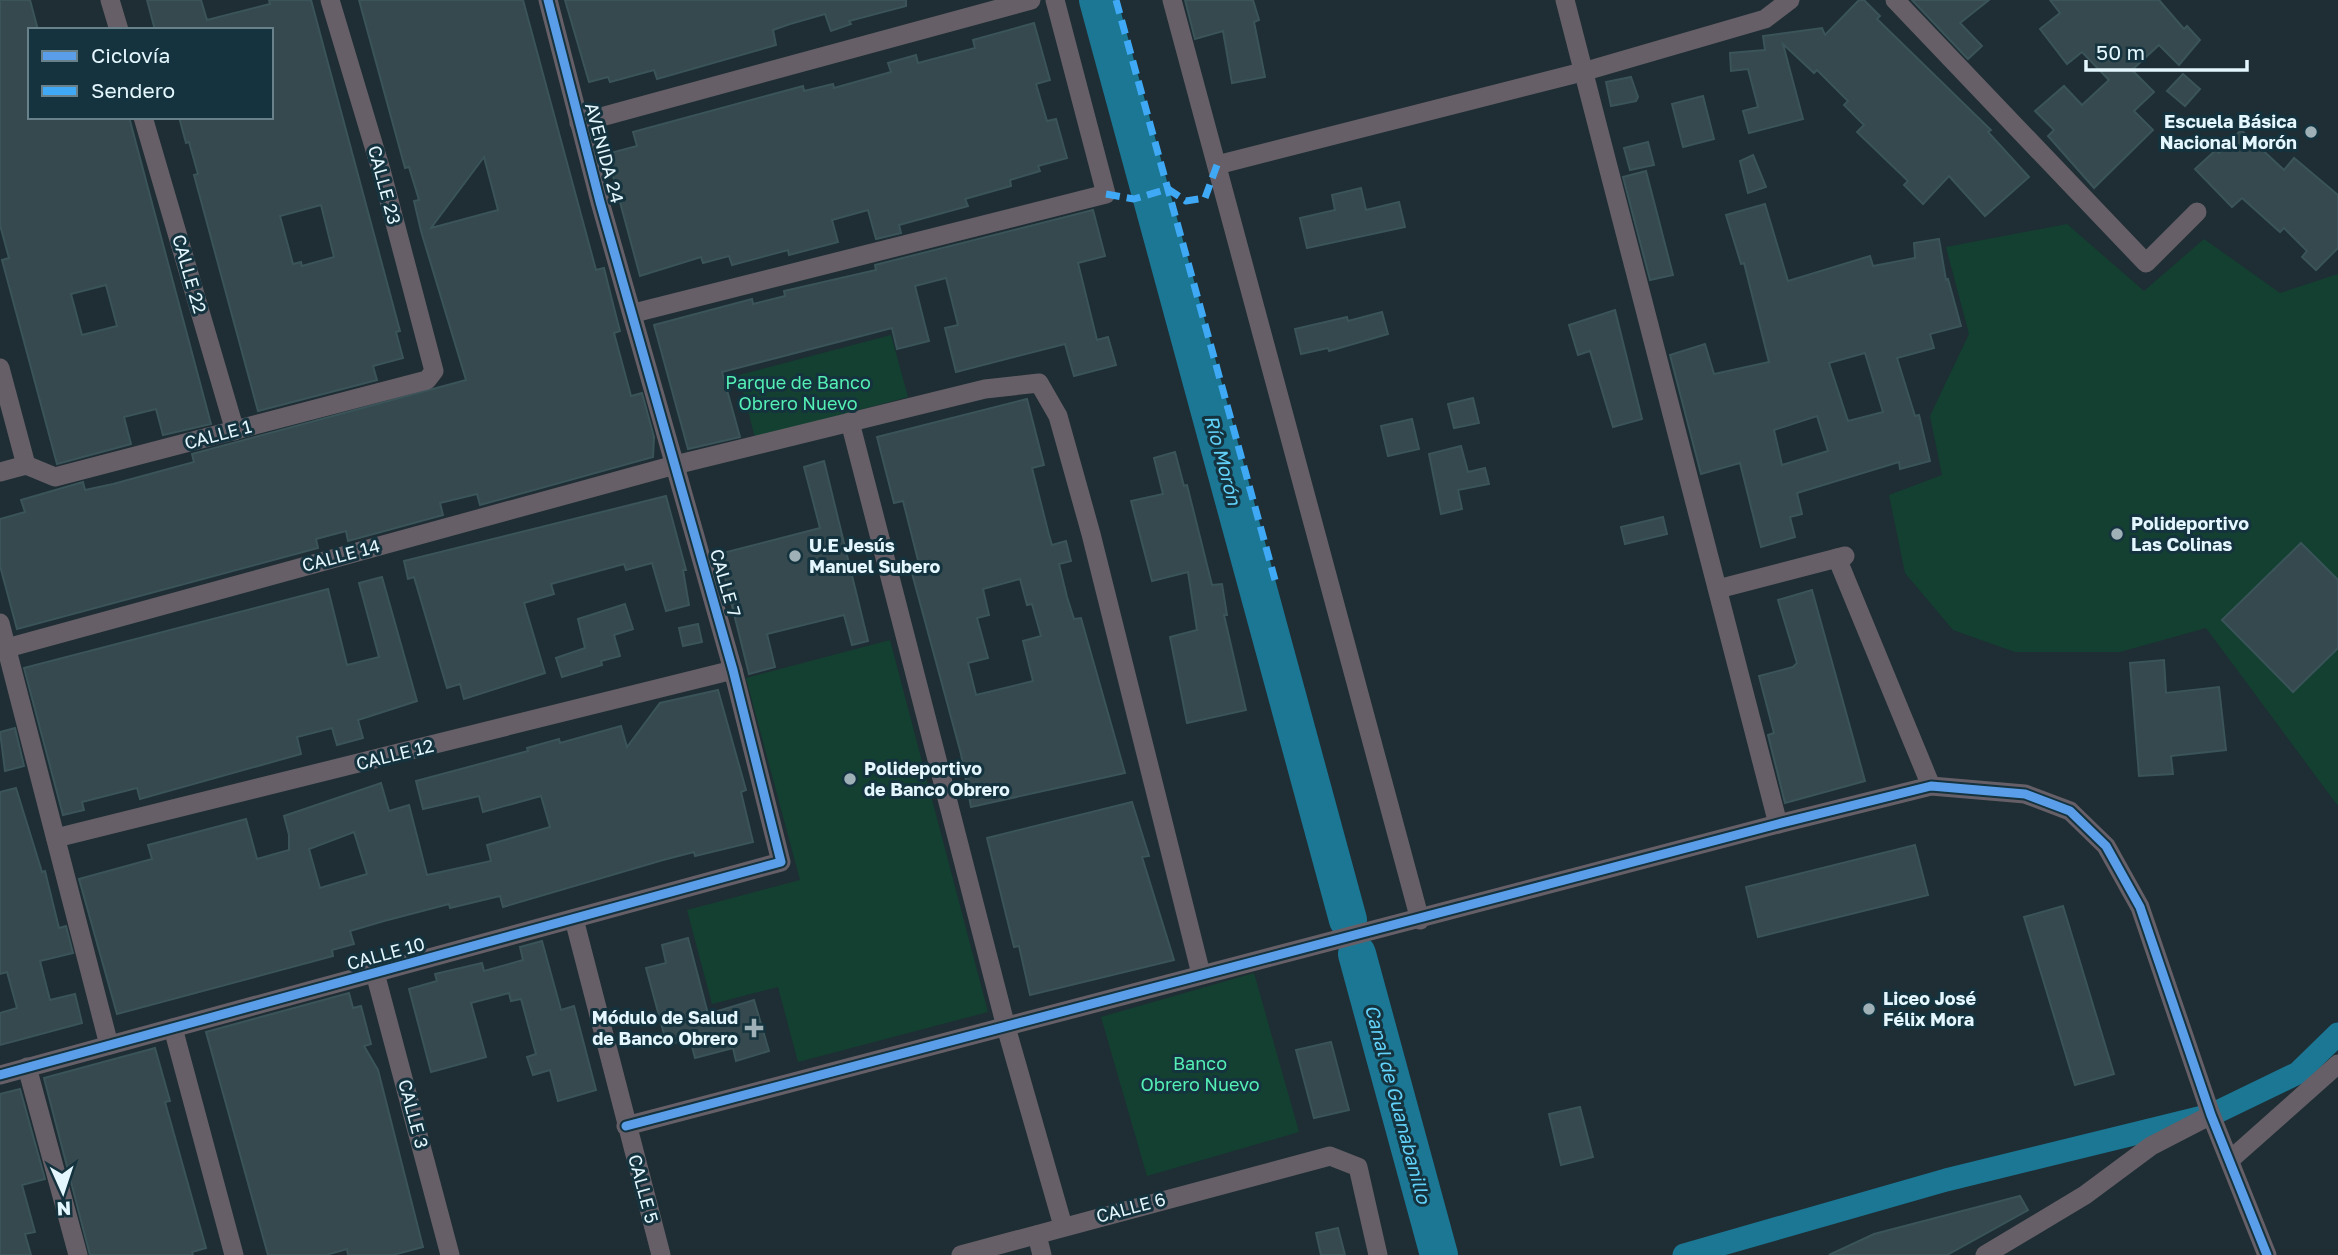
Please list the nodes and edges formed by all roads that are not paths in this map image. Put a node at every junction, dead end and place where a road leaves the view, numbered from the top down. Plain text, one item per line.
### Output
1 (110, 0) edge
2 (330, 0) edge
3 (548, 0) edge
4 (1031, 0) edge
5 (1055, 0) edge
6 (1172, 0) edge
7 (1565, 0) edge
8 (1790, 0) edge
9 (1895, 0) edge
10 (118, 28) edge
11 (1586, 71) junction
12 (144, 119) edge
13 (579, 123) junction
14 (1217, 165) junction
15 (2197, 212) dead end
16 (634, 313) junction
17 (0, 368) edge
18 (434, 370) joint
19 (850, 422) junction
20 (235, 431) junction
21 (26, 465) junction
22 (675, 465) junction
23 (0, 472) edge
24 (1718, 589) junction
25 (0, 623) edge
26 (7, 648) junction
27 (733, 670) junction
28 (1931, 786) junction
29 (1779, 824) junction
30 (56, 838) junction
31 (781, 862) joint
32 (574, 919) junction
33 (1420, 920) junction
34 (375, 973) junction
35 (1201, 974) junction
36 (1006, 1027) junction
37 (173, 1028) junction
38 (109, 1045) junction
39 (2338, 1064) edge
40 (27, 1068) junction
41 (0, 1075) edge
42 (2211, 1115) junction
43 (626, 1126) junction
44 (2230, 1160) junction
45 (1063, 1226) junction
46 (1037, 1235) junction
47 (78, 1255) edge
48 (234, 1255) edge
49 (450, 1255) edge
50 (661, 1255) edge
51 (961, 1255) edge
52 (1042, 1255) edge
53 (1378, 1255) edge
54 (1985, 1255) edge
55 (2267, 1255) edge

1 - 10 street
2 - 18 street, CALLE 23
3 - 13 street, AVENIDA 24
4 - 13 street
5 - 16 street
6 - 14 street
7 - 11 street
8 - 11 street
9 - 15 street
11 - 14 street
11 - 24 street
12 - 20 street, CALLE 22
13 - 16 street, AVENIDA 24
14 - 33 street
16 - 22 street, CALLE 7
17 - 21 street
18 - 20 street, CALLE 1
19 - 22 street, CALLE 14
19 - 35 street, CALLE 14
19 - 36 street
20 - 21 street, CALLE 1
21 - 23 street
22 - 26 street, CALLE 14
22 - 27 street, CALLE 7
24 - 28 street
24 - 29 street
25 - 26 street
26 - 30 street
27 - 30 street, CALLE 12
27 - 31 street, CALLE 7
28 - 29 street
28 - 42 street
29 - 33 street
30 - 38 street
31 - 32 street, CALLE 10
32 - 34 street, CALLE 10
32 - 43 street, CALLE 5
33 - 35 street
34 - 37 street, CALLE 10
34 - 49 street, CALLE 3
35 - 36 street
36 - 43 street
36 - 45 street
37 - 38 street, CALLE 10
37 - 48 street
38 - 40 street, CALLE 10
39 - 44 street
40 - 41 street, CALLE 10
40 - 47 street
42 - 44 street
42 - 54 street
43 - 50 street, CALLE 5
44 - 55 street
45 - 46 street, CALLE 6
45 - 53 street, CALLE 6
46 - 51 street, CALLE 6
46 - 52 street

